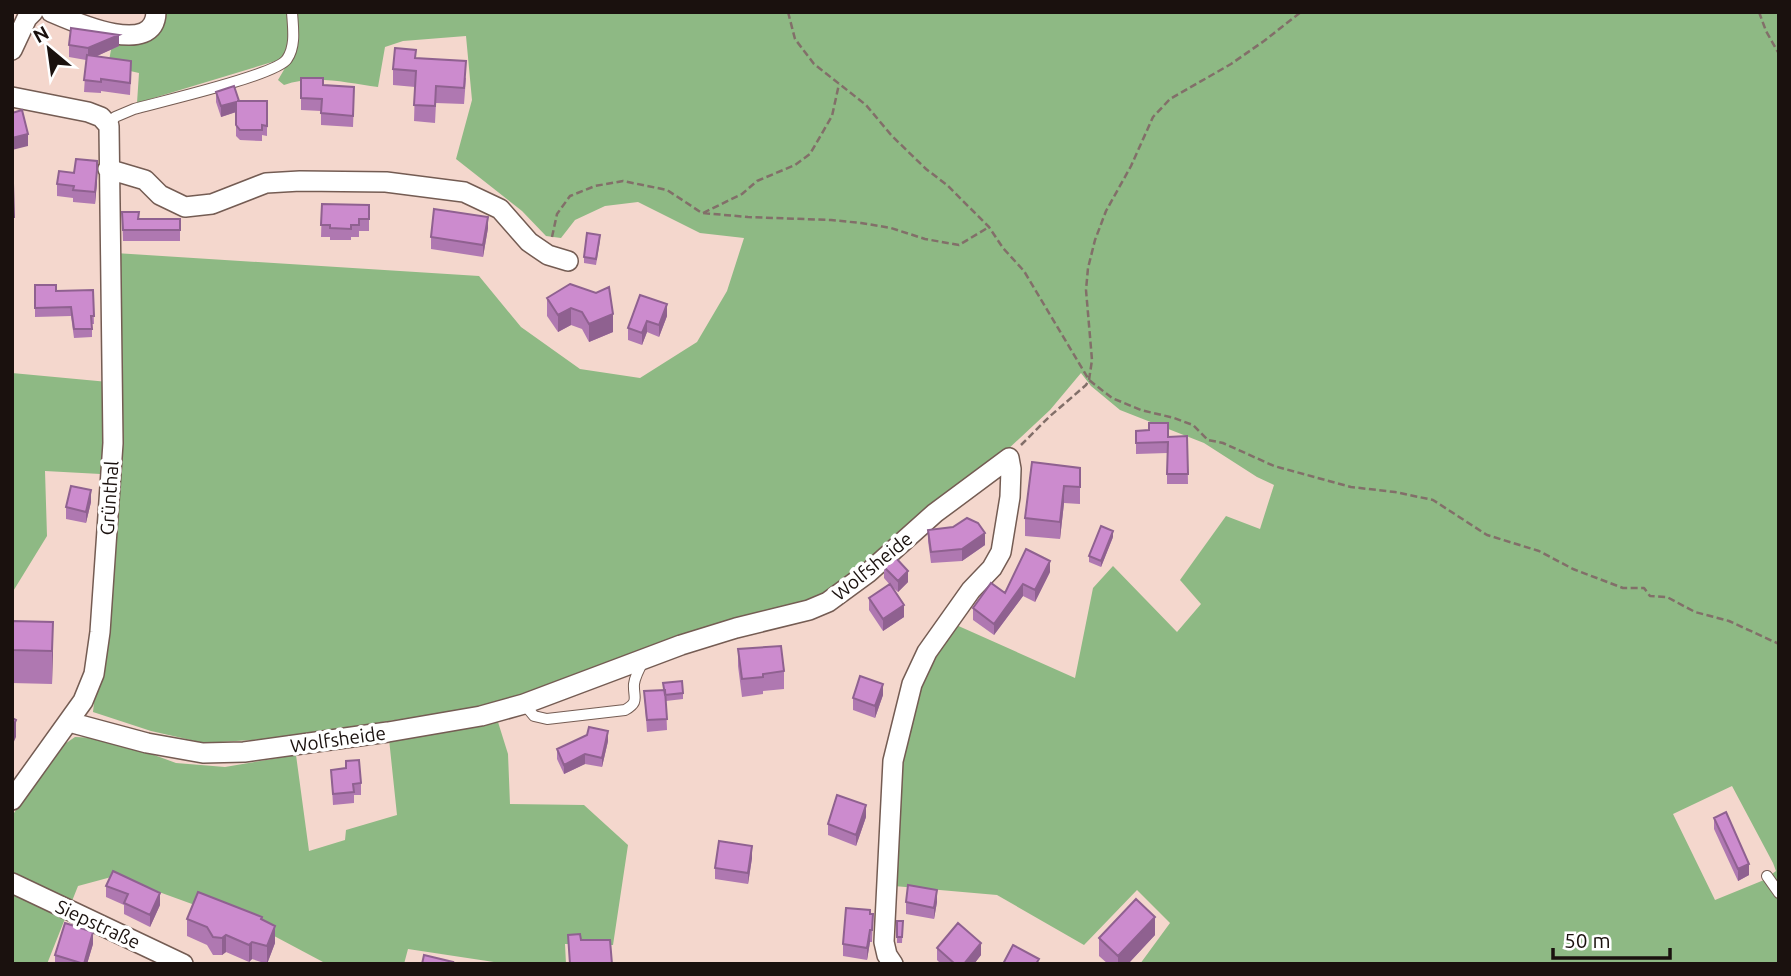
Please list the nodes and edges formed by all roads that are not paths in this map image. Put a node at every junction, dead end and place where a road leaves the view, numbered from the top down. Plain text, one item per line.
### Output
1 (33, 12) edge
2 (51, 12) edge
3 (156, 12) edge
4 (292, 12) edge
5 (12, 50) edge
6 (12, 97) edge
7 (108, 126) junction
8 (108, 169) junction
9 (568, 261) dead end
10 (644, 660) junction
11 (524, 705) junction
12 (69, 722) junction
13 (12, 800) edge
14 (1768, 876) dead end
15 (12, 883) edge
16 (1779, 893) edge
17 (183, 964) edge
18 (893, 964) edge

1 - 5 street
2 - 3 street
4 - 7 lane
6 - 7 street
7 - 8 street, Grünthal
8 - 9 street
8 - 12 street, Grünthal
10 - 11 street, Wolfsheide
10 - 11 lane
10 - 18 street, Wolfsheide
11 - 12 street, Wolfsheide
12 - 13 street, Grünthal
14 - 16 lane
15 - 17 street, Siepstraße

